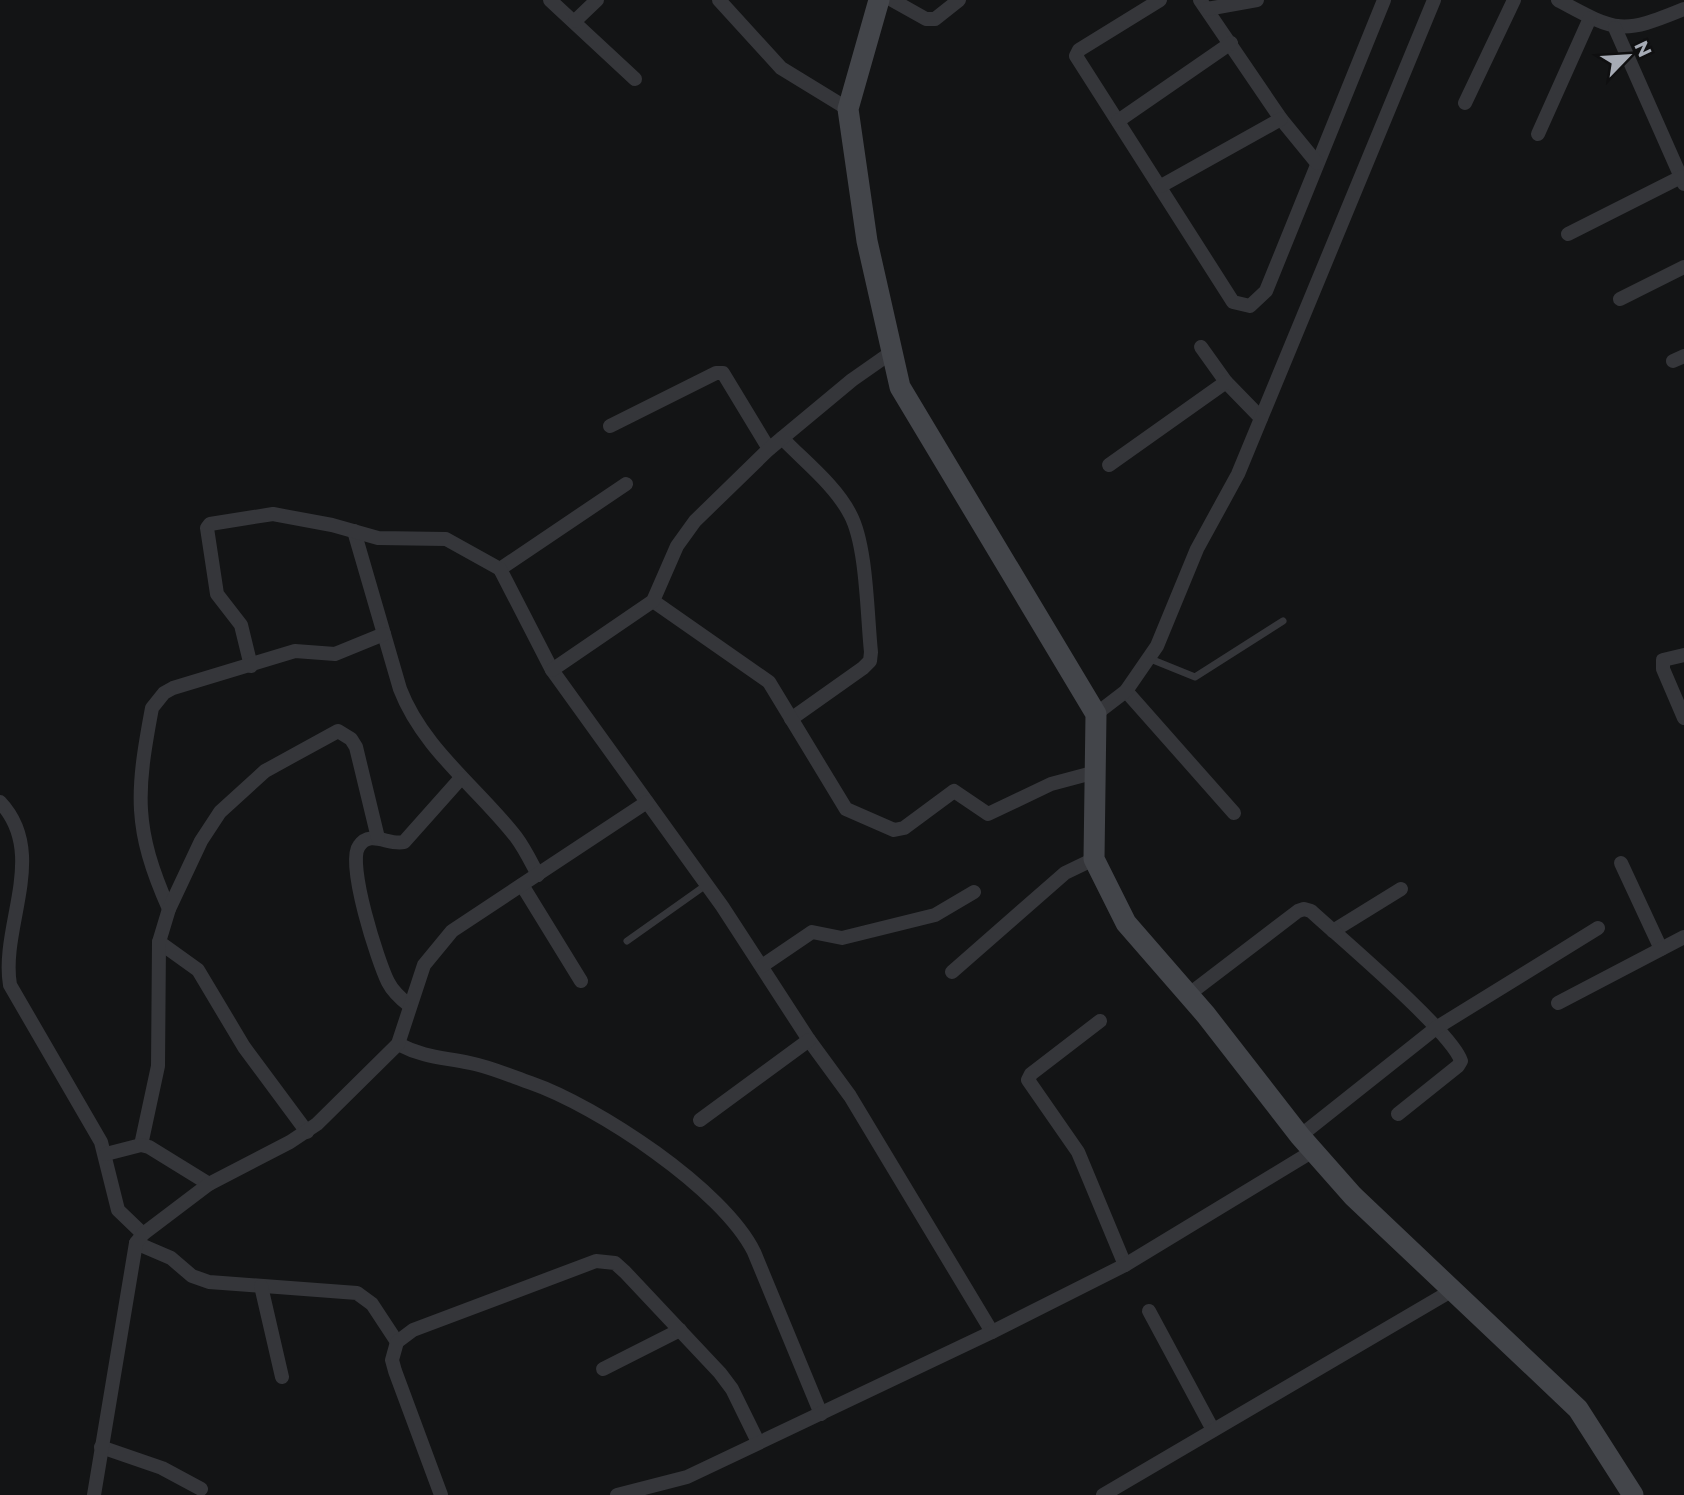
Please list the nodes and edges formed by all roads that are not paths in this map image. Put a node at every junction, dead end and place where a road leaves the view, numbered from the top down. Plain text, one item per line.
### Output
1 (550, 0) edge
2 (597, 0) edge
3 (719, 0) edge
4 (879, 0) edge
5 (892, 0) edge
6 (958, 0) edge
7 (1160, 0) edge
8 (1257, 0) edge
9 (1384, 0) edge
10 (1434, 0) edge
11 (1514, 0) edge
12 (1558, 0) edge
13 (1203, 5) edge
14 (1684, 9) edge
15 (1590, 18) junction
16 (575, 21) junction
17 (1615, 29) junction
18 (1231, 43) junction
19 (635, 79) dead end
20 (1465, 103) dead end
21 (848, 109) junction
22 (1281, 118) junction
23 (1118, 121) junction
24 (1538, 134) dead end
25 (1317, 163) junction
26 (1682, 180) edge
27 (1161, 186) junction
28 (1568, 234) dead end
29 (1684, 267) edge
30 (1620, 299) dead end
31 (1201, 347) dead end
32 (892, 352) junction
33 (1226, 382) junction
34 (1261, 418) junction
35 (610, 426) dead end
36 (782, 438) junction
37 (769, 449) junction
38 (1109, 465) dead end
39 (626, 484) dead end
40 (354, 531) junction
41 (500, 569) junction
42 (653, 601) junction
43 (1283, 621) dead end
44 (384, 634) junction
45 (1684, 655) edge
46 (1148, 658) junction
47 (251, 666) junction
48 (552, 670) junction
49 (1126, 691) junction
50 (1096, 714) junction
51 (1684, 718) edge
52 (791, 719) junction
53 (1096, 772) junction
54 (461, 778) junction
55 (0, 802) edge
56 (647, 802) junction
57 (1234, 813) dead end
58 (378, 838) junction
59 (1094, 859) junction
60 (1621, 863) dead end
61 (538, 875) junction
62 (522, 885) junction
63 (706, 885) junction
64 (1401, 889) dead end
65 (974, 892) dead end
66 (169, 909) junction
67 (1598, 928) dead end
68 (1333, 931) junction
69 (1684, 937) edge
70 (627, 941) dead end
71 (159, 942) junction
72 (1661, 949) junction
73 (762, 966) junction
74 (952, 972) dead end
75 (581, 981) dead end
76 (1188, 995) junction
77 (1558, 1003) dead end
78 (410, 1006) junction
79 (1100, 1021) dead end
80 (1436, 1028) junction
81 (809, 1040) junction
82 (398, 1044) junction
83 (1398, 1114) dead end
84 (700, 1120) dead end
85 (307, 1132) junction
86 (1307, 1144) junction
87 (141, 1145) junction
88 (106, 1154) junction
89 (209, 1184) junction
90 (139, 1239) junction
91 (1125, 1265) junction
92 (261, 1286) junction
93 (1451, 1291) junction
94 (1149, 1311) dead end
95 (680, 1330) junction
96 (992, 1332) junction
97 (397, 1342) junction
98 (603, 1368) dead end
99 (282, 1377) dead end
100 (821, 1414) junction
101 (1213, 1430) junction
102 (758, 1442) junction
103 (102, 1447) junction
104 (201, 1489) dead end
105 (642, 1492) edge
106 (94, 1495) edge
107 (441, 1495) edge
108 (617, 1495) edge
109 (1102, 1495) edge
110 (1633, 1495) edge

1 - 16 street
2 - 16 street
3 - 21 street
4 - 21 street
5 - 6 street
7 - 23 street
8 - 13 street
9 - 25 street
10 - 34 street
11 - 20 street
12 - 15 street
13 - 18 street
14 - 17 street
15 - 17 street
15 - 24 street
16 - 19 street
17 - 26 street
18 - 22 street
18 - 23 street
21 - 32 street
22 - 25 street
22 - 27 street
23 - 27 street
25 - 27 street
26 - 28 street
29 - 30 street
31 - 33 street
32 - 36 street
32 - 50 street
33 - 34 street
33 - 38 street
34 - 46 street
35 - 37 street
36 - 37 street
36 - 52 street
37 - 42 street
39 - 41 street
40 - 41 street
40 - 44 street
40 - 47 street
41 - 48 street
42 - 48 street
42 - 52 street
43 - 46 lane
44 - 47 street
44 - 54 street
45 - 51 street
46 - 49 street
47 - 66 street
48 - 56 street
49 - 50 street
49 - 57 street
50 - 53 street
52 - 53 street
53 - 59 street
54 - 58 street
54 - 61 street
55 - 88 street
56 - 61 street
56 - 63 street
58 - 66 street
58 - 78 street
59 - 74 street
59 - 76 street
60 - 72 street
61 - 62 street
62 - 75 street
62 - 78 street
63 - 70 lane
63 - 73 street
64 - 68 street
65 - 73 street
66 - 71 street
67 - 80 street
68 - 76 street
68 - 80 street
69 - 72 street
71 - 85 street
71 - 87 street
72 - 77 street
73 - 81 street
76 - 86 street
78 - 82 street
79 - 91 street
80 - 83 street
80 - 86 street
81 - 84 street
81 - 96 street
82 - 85 street
82 - 100 street
85 - 89 street
86 - 91 street
86 - 93 street
87 - 88 street
87 - 89 street
88 - 90 street
89 - 90 street
90 - 92 street
90 - 103 street
91 - 96 street
92 - 97 street
92 - 99 street
93 - 101 street
93 - 110 street
94 - 101 street
95 - 97 street
95 - 98 street
95 - 102 street
96 - 100 street
97 - 107 street
100 - 102 street
101 - 109 street
102 - 105 street
103 - 104 street
103 - 106 street
105 - 108 street

